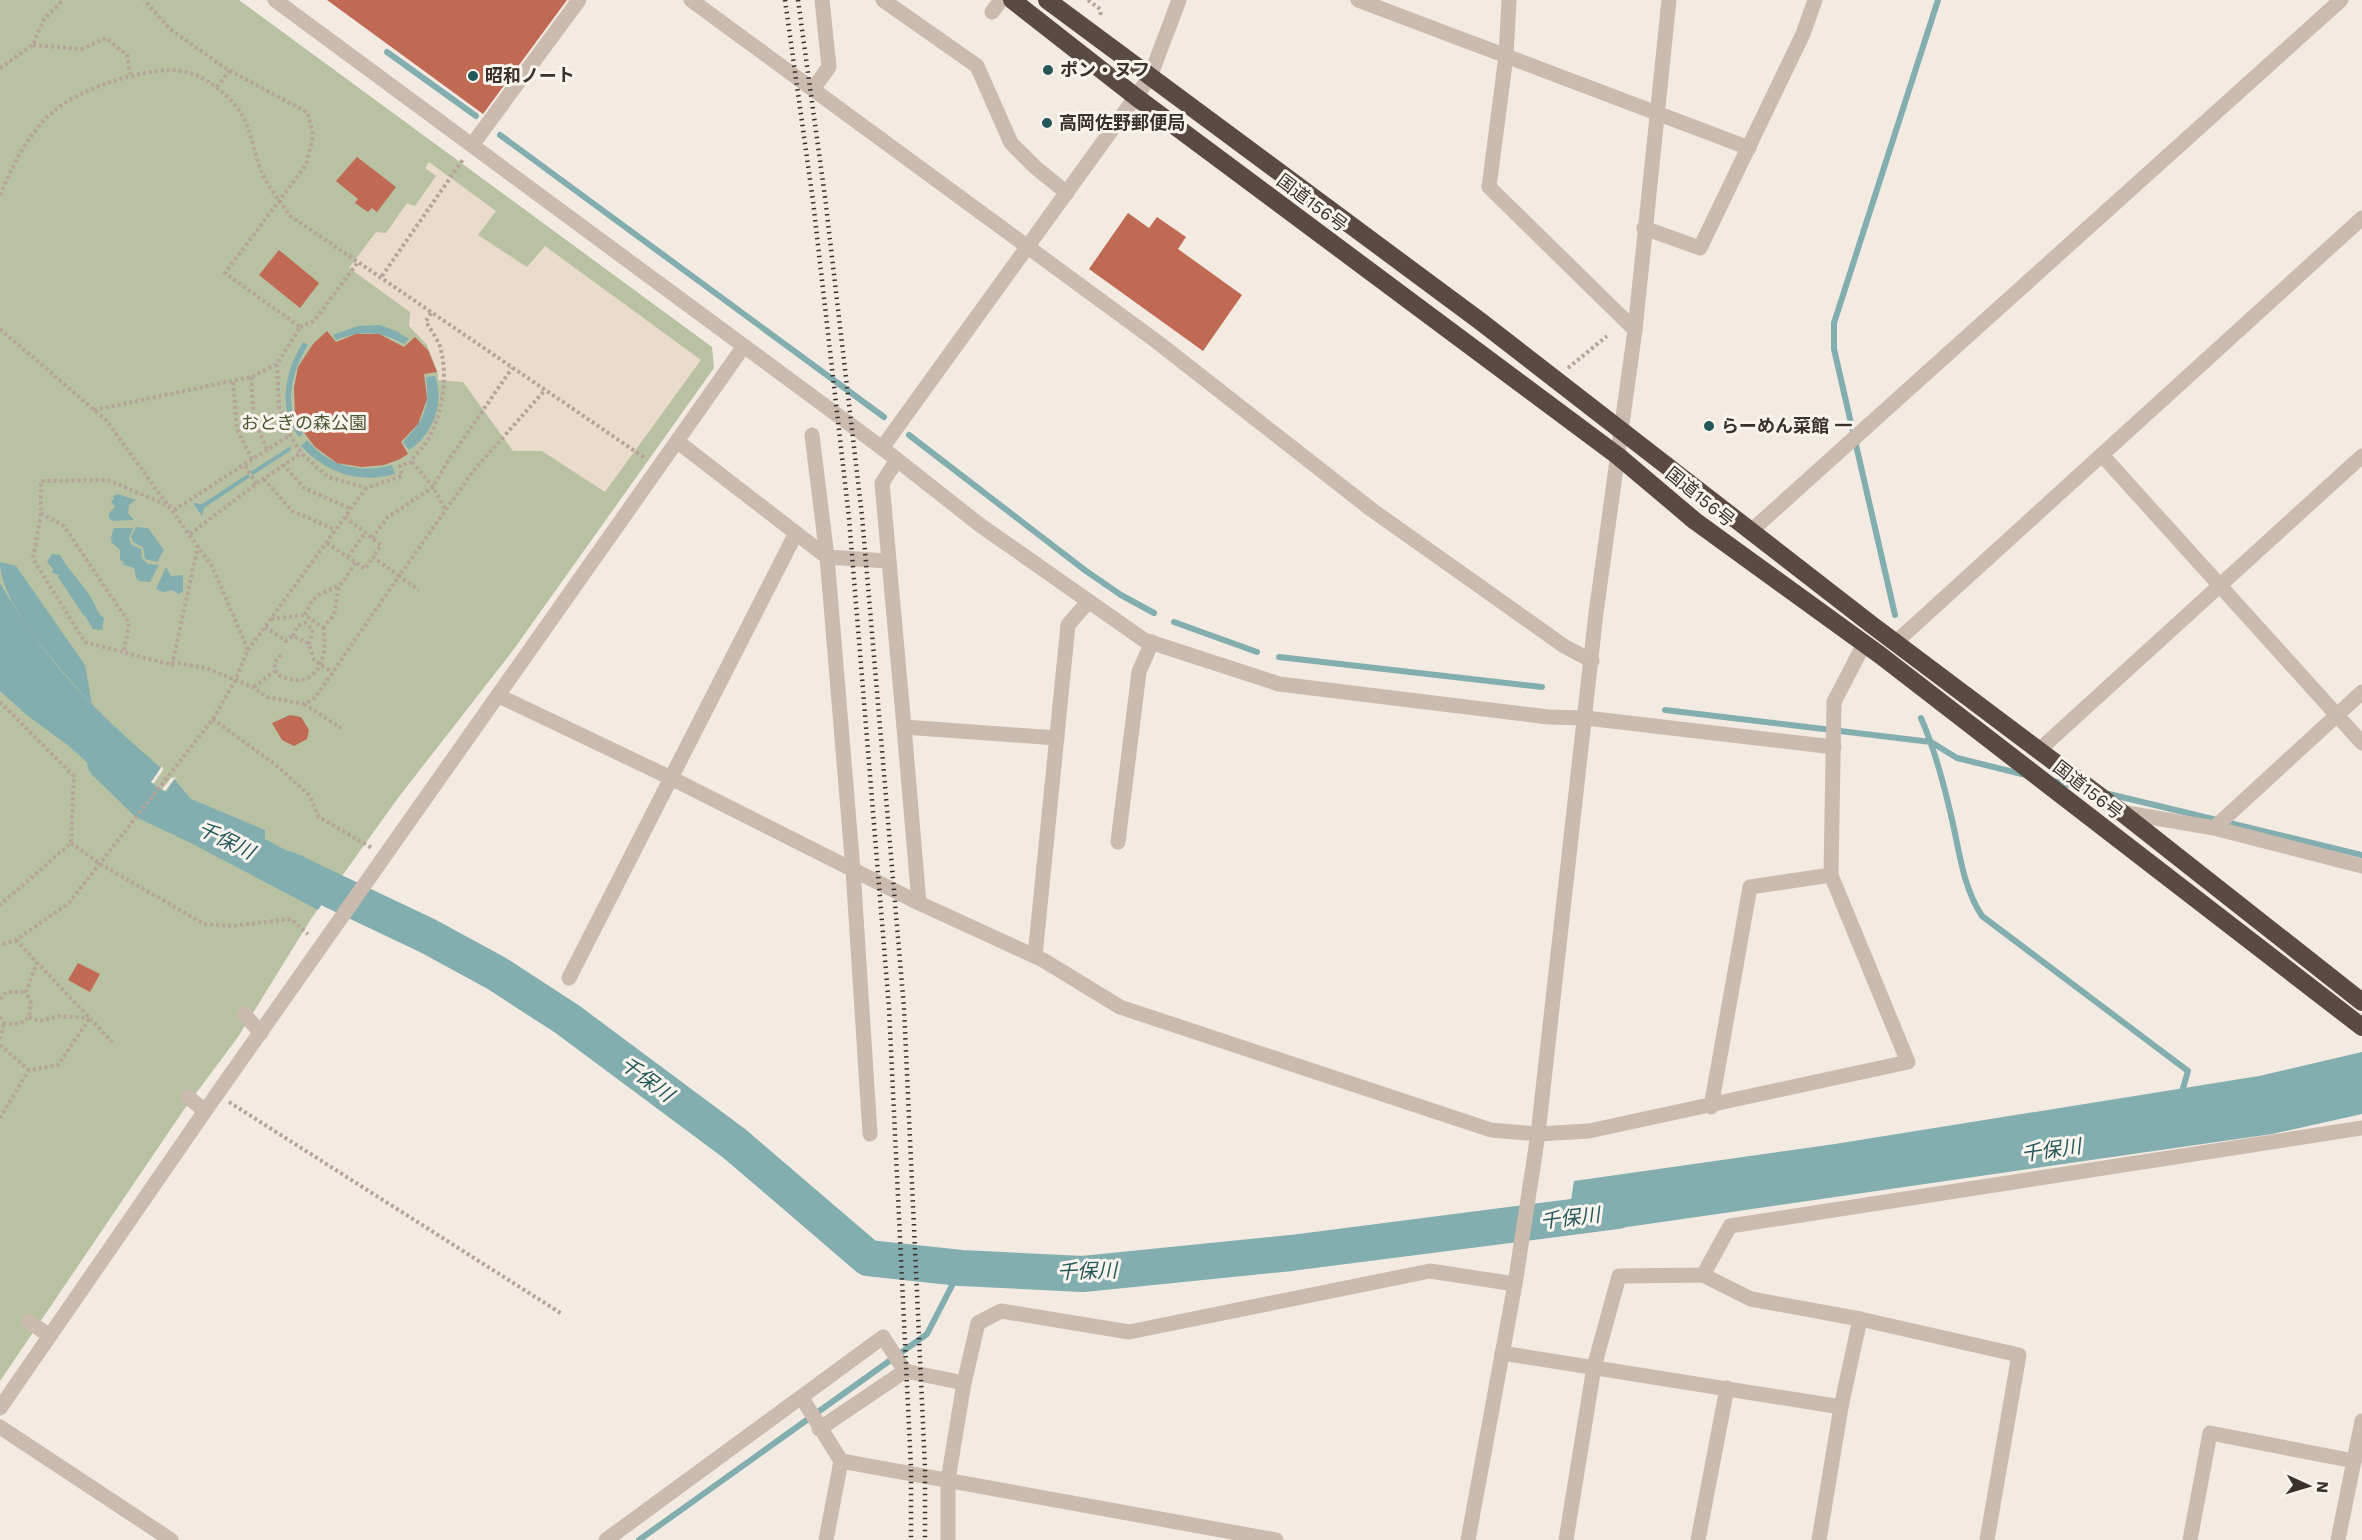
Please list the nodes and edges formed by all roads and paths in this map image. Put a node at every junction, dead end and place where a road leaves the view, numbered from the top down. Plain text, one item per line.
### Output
1 (63, 0) edge
2 (144, 0) edge
3 (275, 0) edge
4 (579, 0) edge
5 (691, 0) edge
6 (822, 0) edge
7 (883, 0) edge
8 (1012, 0) edge
9 (1047, 0) edge
10 (1179, 0) edge
11 (1358, 0) edge
12 (1509, 0) edge
13 (1669, 0) edge
14 (1815, 0) edge
15 (2341, 0) edge
16 (33, 45) junction
17 (1506, 56) junction
18 (0, 68) edge
19 (230, 70) junction
20 (130, 74) junction
21 (1150, 77) junction
22 (217, 87) junction
23 (813, 89) junction
24 (1136, 97) junction
25 (1656, 113) junction
26 (472, 146) junction
27 (1749, 148) junction
28 (1067, 192) junction
29 (0, 195) edge
30 (279, 199) junction
31 (2362, 218) edge
32 (1644, 228) junction
33 (1028, 245) junction
34 (358, 262) junction
35 (382, 276) junction
36 (432, 312) junction
37 (300, 327) junction
38 (0, 329) edge
39 (1635, 330) junction
40 (1607, 336) dead end
41 (744, 346) junction
42 (277, 364) junction
43 (513, 368) junction
44 (1567, 368) dead end
45 (251, 377) junction
46 (233, 382) junction
47 (545, 390) junction
48 (93, 410) junction
49 (1622, 431) junction
50 (812, 435) dead end
51 (290, 437) junction
52 (678, 442) junction
53 (882, 448) junction
54 (268, 451) junction
55 (300, 452) junction
56 (2102, 455) junction
57 (1618, 456) junction
58 (2362, 456) edge
59 (897, 460) junction
60 (253, 461) junction
61 (412, 462) junction
62 (283, 465) junction
63 (246, 468) junction
64 (660, 468) junction
65 (264, 479) junction
66 (255, 482) junction
67 (433, 487) junction
68 (366, 488) junction
69 (173, 509) junction
70 (351, 509) junction
71 (445, 509) junction
72 (41, 513) junction
73 (345, 518) junction
74 (336, 530) junction
75 (1751, 531) junction
76 (365, 533) junction
77 (796, 533) junction
78 (190, 534) junction
79 (372, 538) junction
80 (327, 543) junction
81 (198, 546) junction
82 (348, 557) junction
83 (373, 557) junction
84 (827, 557) junction
85 (887, 561) junction
86 (356, 562) junction
87 (399, 576) junction
88 (339, 586) junction
89 (2219, 586) junction
90 (419, 590) dead end
91 (1088, 602) junction
92 (305, 615) junction
93 (271, 619) junction
94 (314, 621) junction
95 (305, 622) junction
96 (265, 627) junction
97 (323, 628) junction
98 (313, 630) junction
99 (293, 636) junction
100 (1152, 642) junction
101 (1896, 642) junction
102 (309, 644) junction
103 (1864, 644) junction
104 (248, 650) junction
105 (124, 652) junction
106 (281, 655) dead end
107 (1592, 661) junction
108 (172, 662) junction
109 (320, 664) junction
110 (274, 671) junction
111 (333, 672) junction
112 (235, 681) junction
113 (254, 687) junction
114 (2362, 692) edge
115 (499, 696) junction
116 (0, 702) edge
117 (304, 704) junction
118 (2337, 715) junction
119 (1586, 718) junction
120 (213, 719) junction
121 (904, 727) junction
122 (341, 728) dead end
123 (1057, 738) junction
124 (2362, 743) edge
125 (1834, 747) junction
126 (2038, 751) junction
127 (671, 778) junction
128 (2121, 812) junction
129 (2214, 828) junction
130 (1118, 842) dead end
131 (71, 843) junction
132 (386, 856) junction
133 (100, 864) junction
134 (2362, 866) edge
135 (853, 870) junction
136 (1831, 875) junction
137 (919, 903) junction
138 (0, 905) edge
139 (16, 939) junction
140 (0, 945) edge
141 (322, 947) junction
142 (1035, 956) junction
143 (37, 962) junction
144 (569, 978) dead end
145 (26, 992) junction
146 (0, 999) edge
147 (2362, 1002) edge
148 (243, 1014) dead end
149 (0, 1017) edge
150 (29, 1017) junction
151 (90, 1018) junction
152 (4, 1023) junction
153 (2362, 1027) edge
154 (261, 1033) junction
155 (0, 1039) edge
156 (112, 1042) dead end
157 (0, 1045) edge
158 (29, 1070) junction
159 (217, 1094) junction
160 (188, 1097) dead end
161 (1711, 1107) junction
162 (205, 1111) junction
163 (0, 1118) edge
164 (2362, 1128) edge
165 (870, 1134) dead end
166 (1538, 1134) junction
167 (1703, 1275) junction
168 (1515, 1284) junction
169 (562, 1314) dead end
170 (1860, 1319) junction
171 (29, 1322) dead end
172 (49, 1335) junction
173 (1502, 1353) junction
174 (1594, 1367) junction
175 (905, 1371) junction
176 (964, 1383) junction
177 (1727, 1388) junction
178 (802, 1398) junction
179 (1842, 1407) junction
180 (0, 1408) edge
181 (2362, 1420) edge
182 (0, 1427) edge
183 (819, 1429) junction
184 (841, 1461) junction
185 (2354, 1461) junction
186 (948, 1480) junction
187 (171, 1540) edge
188 (606, 1540) edge
189 (826, 1540) edge
190 (948, 1540) edge
191 (1276, 1540) edge
192 (1468, 1540) edge
193 (1566, 1540) edge
194 (1698, 1540) edge
195 (1819, 1540) edge
196 (1987, 1540) edge
197 (2190, 1540) edge
198 (2338, 1540) edge

1 - 16 path
2 - 19 path
3 - 26 street
4 - 26 street
5 - 23 street
6 - 23 street
7 - 28 street
8 - 24 highway, 国道156号
9 - 21 highway, 国道156号
10 - 21 street
11 - 17 street
12 - 17 street
13 - 25 street
14 - 27 street
15 - 75 street
16 - 18 path
16 - 20 path
17 - 25 street
17 - 39 street
19 - 22 path
19 - 30 path
20 - 22 path
20 - 29 path
21 - 24 street
21 - 49 highway, 国道156号
22 - 30 path
23 - 33 street
24 - 28 street
24 - 57 highway, 国道156号
25 - 27 street
25 - 32 street
26 - 35 path
26 - 41 street
27 - 32 street
28 - 33 street
30 - 34 path
30 - 37 path
31 - 56 street
32 - 39 street
33 - 53 street
33 - 107 street
34 - 35 path
34 - 37 path
35 - 36 path
36 - 43 path
36 - 61 path
37 - 42 path
38 - 48 path
39 - 49 street
40 - 44 path
41 - 52 street
41 - 53 street
42 - 45 path
42 - 51 path
43 - 47 path
43 - 67 path
45 - 46 path
45 - 54 path
46 - 48 path
46 - 60 path
47 - 64 path
47 - 71 path
48 - 69 path
49 - 57 street
49 - 75 highway, 国道156号
50 - 84 street
51 - 54 path
51 - 55 path
52 - 64 street
52 - 77 street
53 - 59 street
54 - 60 path
55 - 62 path
55 - 68 path
56 - 89 street
56 - 101 street
57 - 103 highway, 国道156号
57 - 107 street
58 - 89 street
59 - 85 street
59 - 91 street
60 - 63 path
61 - 67 path
61 - 68 path
62 - 65 path
62 - 70 path
63 - 66 path
63 - 69 path
64 - 115 street
65 - 66 path
65 - 74 path
66 - 78 path
67 - 71 path
67 - 79 path
68 - 70 path
69 - 72 path
69 - 78 path
70 - 73 path
71 - 87 path
72 - 105 path
72 - 105 path
73 - 74 path
73 - 76 path
74 - 80 path
75 - 101 highway, 国道156号
76 - 79 path
76 - 82 path
77 - 84 street
77 - 127 street
78 - 81 path
79 - 83 path
80 - 82 path
80 - 93 path
81 - 104 path
81 - 108 path
82 - 86 path
83 - 86 path
83 - 87 path
84 - 85 street
84 - 135 street
85 - 121 street
86 - 88 path
87 - 90 path
87 - 111 path
88 - 92 path
88 - 97 path
89 - 118 street
89 - 126 street
91 - 100 street
91 - 123 street
92 - 93 path
92 - 94 path
93 - 96 path
94 - 95 path
94 - 97 path
94 - 98 path
95 - 98 path
95 - 99 path
96 - 99 path
96 - 104 path
97 - 109 path
98 - 102 path
99 - 102 path
100 - 119 street
100 - 130 street
101 - 126 highway, 国道156号
102 - 109 path
103 - 125 street
103 - 153 highway, 国道156号
104 - 112 path
105 - 108 path
106 - 110 path
107 - 119 street
108 - 112 path
109 - 110 path
109 - 111 path
110 - 113 path
111 - 117 path
112 - 113 path
112 - 120 path
113 - 117 path
114 - 118 street
115 - 127 street
115 - 132 street
116 - 131 path
117 - 122 path
118 - 124 street
118 - 129 street
119 - 125 street
119 - 166 street
120 - 132 path
120 - 133 path
121 - 123 street
121 - 137 street
123 - 142 street
125 - 136 street
126 - 128 highway, 国道156号
127 - 135 street
127 - 144 street
128 - 129 street
128 - 147 highway, 国道156号
129 - 134 street
131 - 133 path
131 - 138 path
132 - 141 street
133 - 139 path
133 - 141 path
135 - 137 street
135 - 165 street
136 - 161 street
136 - 161 street
137 - 142 street
139 - 140 path
139 - 143 path
141 - 154 street
142 - 166 street
143 - 145 path
143 - 151 path
145 - 146 path
145 - 150 path
148 - 154 street
149 - 152 path
150 - 151 path
150 - 152 path
151 - 156 path
151 - 158 path
152 - 155 path
154 - 159 street
157 - 158 path
158 - 163 path
159 - 162 street
159 - 169 path
160 - 162 street
161 - 166 street
162 - 172 street
164 - 167 street
166 - 168 street
167 - 170 street
167 - 174 street
168 - 173 street
168 - 176 street
170 - 179 street
170 - 196 street
171 - 172 street
172 - 180 street
173 - 174 street
173 - 192 street
174 - 177 street
174 - 193 street
175 - 176 street
175 - 178 street
175 - 183 street
176 - 186 street
177 - 179 street
177 - 194 street
178 - 183 street
178 - 188 street
179 - 195 street
181 - 185 street
182 - 187 street
183 - 184 street
184 - 186 street
184 - 189 street
185 - 197 street
185 - 198 street
186 - 190 street
186 - 191 street

